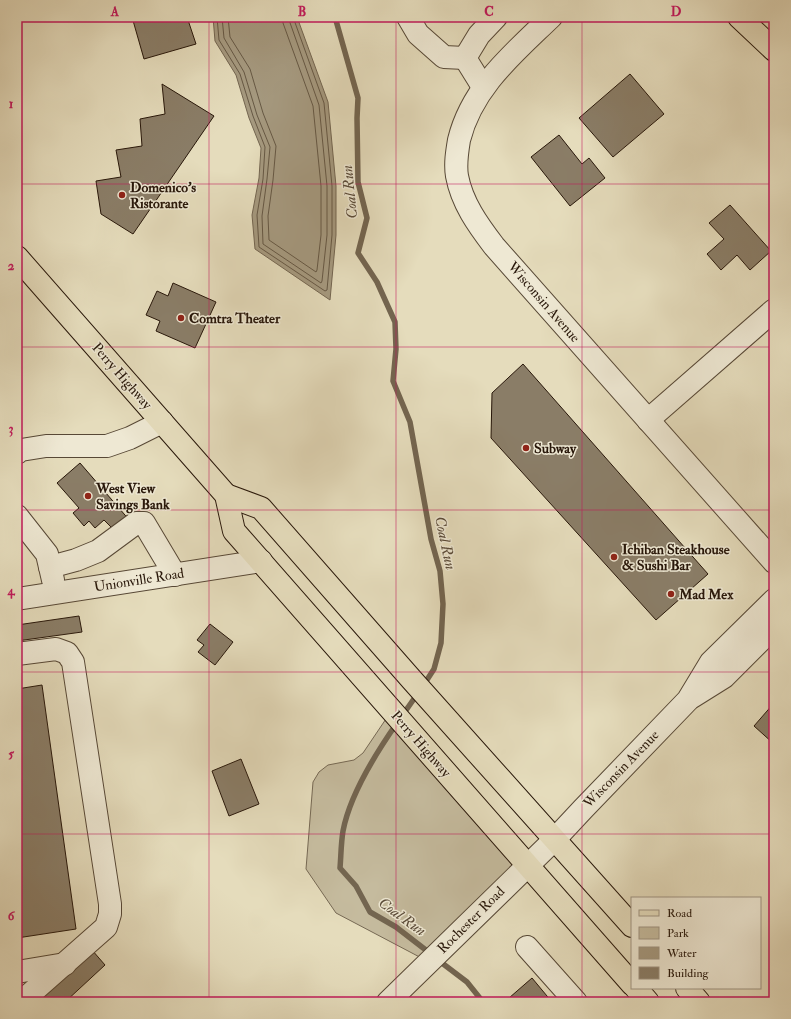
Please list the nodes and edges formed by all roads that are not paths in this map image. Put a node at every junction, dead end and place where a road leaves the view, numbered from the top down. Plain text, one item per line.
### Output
1 (408, 17) edge
2 (496, 17) edge
3 (551, 17) edge
4 (745, 19) edge
5 (774, 50) edge
6 (465, 58) junction
7 (484, 87) junction
8 (17, 257) edge
9 (774, 310) edge
10 (648, 420) junction
11 (162, 422) junction
12 (17, 453) edge
13 (226, 496) junction
14 (17, 516) edge
15 (261, 561) junction
16 (774, 562) edge
17 (50, 566) junction
18 (175, 574) junction
19 (56, 593) junction
20 (17, 599) edge
21 (774, 600) edge
22 (774, 627) edge
23 (17, 654) edge
24 (688, 700) junction
25 (555, 839) junction
26 (527, 864) junction
27 (631, 925) edge
28 (527, 947) dead end
29 (65, 964) junction
30 (17, 972) edge
31 (631, 983) edge
32 (637, 989) edge
33 (688, 989) edge
34 (21, 1002) edge
35 (388, 1002) edge
36 (576, 1002) edge
37 (648, 1002) edge
38 (700, 1002) edge

1 - 6 street
2 - 6 street
3 - 7 street, Wisconsin Avenue
4 - 5 main road
6 - 7 street
7 - 10 street, Wisconsin Avenue
8 - 11 main road, Perry Highway
9 - 10 street
10 - 16 street, Wisconsin Avenue
11 - 12 street
11 - 13 main road, Perry Highway
13 - 15 main road, Perry Highway
13 - 25 main road
14 - 17 street
15 - 18 street, Unionville Road
15 - 26 main road, Perry Highway
17 - 18 street
17 - 19 street
18 - 19 street, Unionville Road
19 - 20 street, Unionville Road
21 - 24 street, Wisconsin Avenue
22 - 24 street, Wisconsin Avenue
23 - 29 street
24 - 25 street, Wisconsin Avenue
25 - 26 street, Rochester Road
25 - 27 main road
26 - 31 main road, Perry Highway
26 - 35 street, Rochester Road
28 - 36 street
29 - 30 street
29 - 34 street
32 - 37 main road
33 - 38 main road

